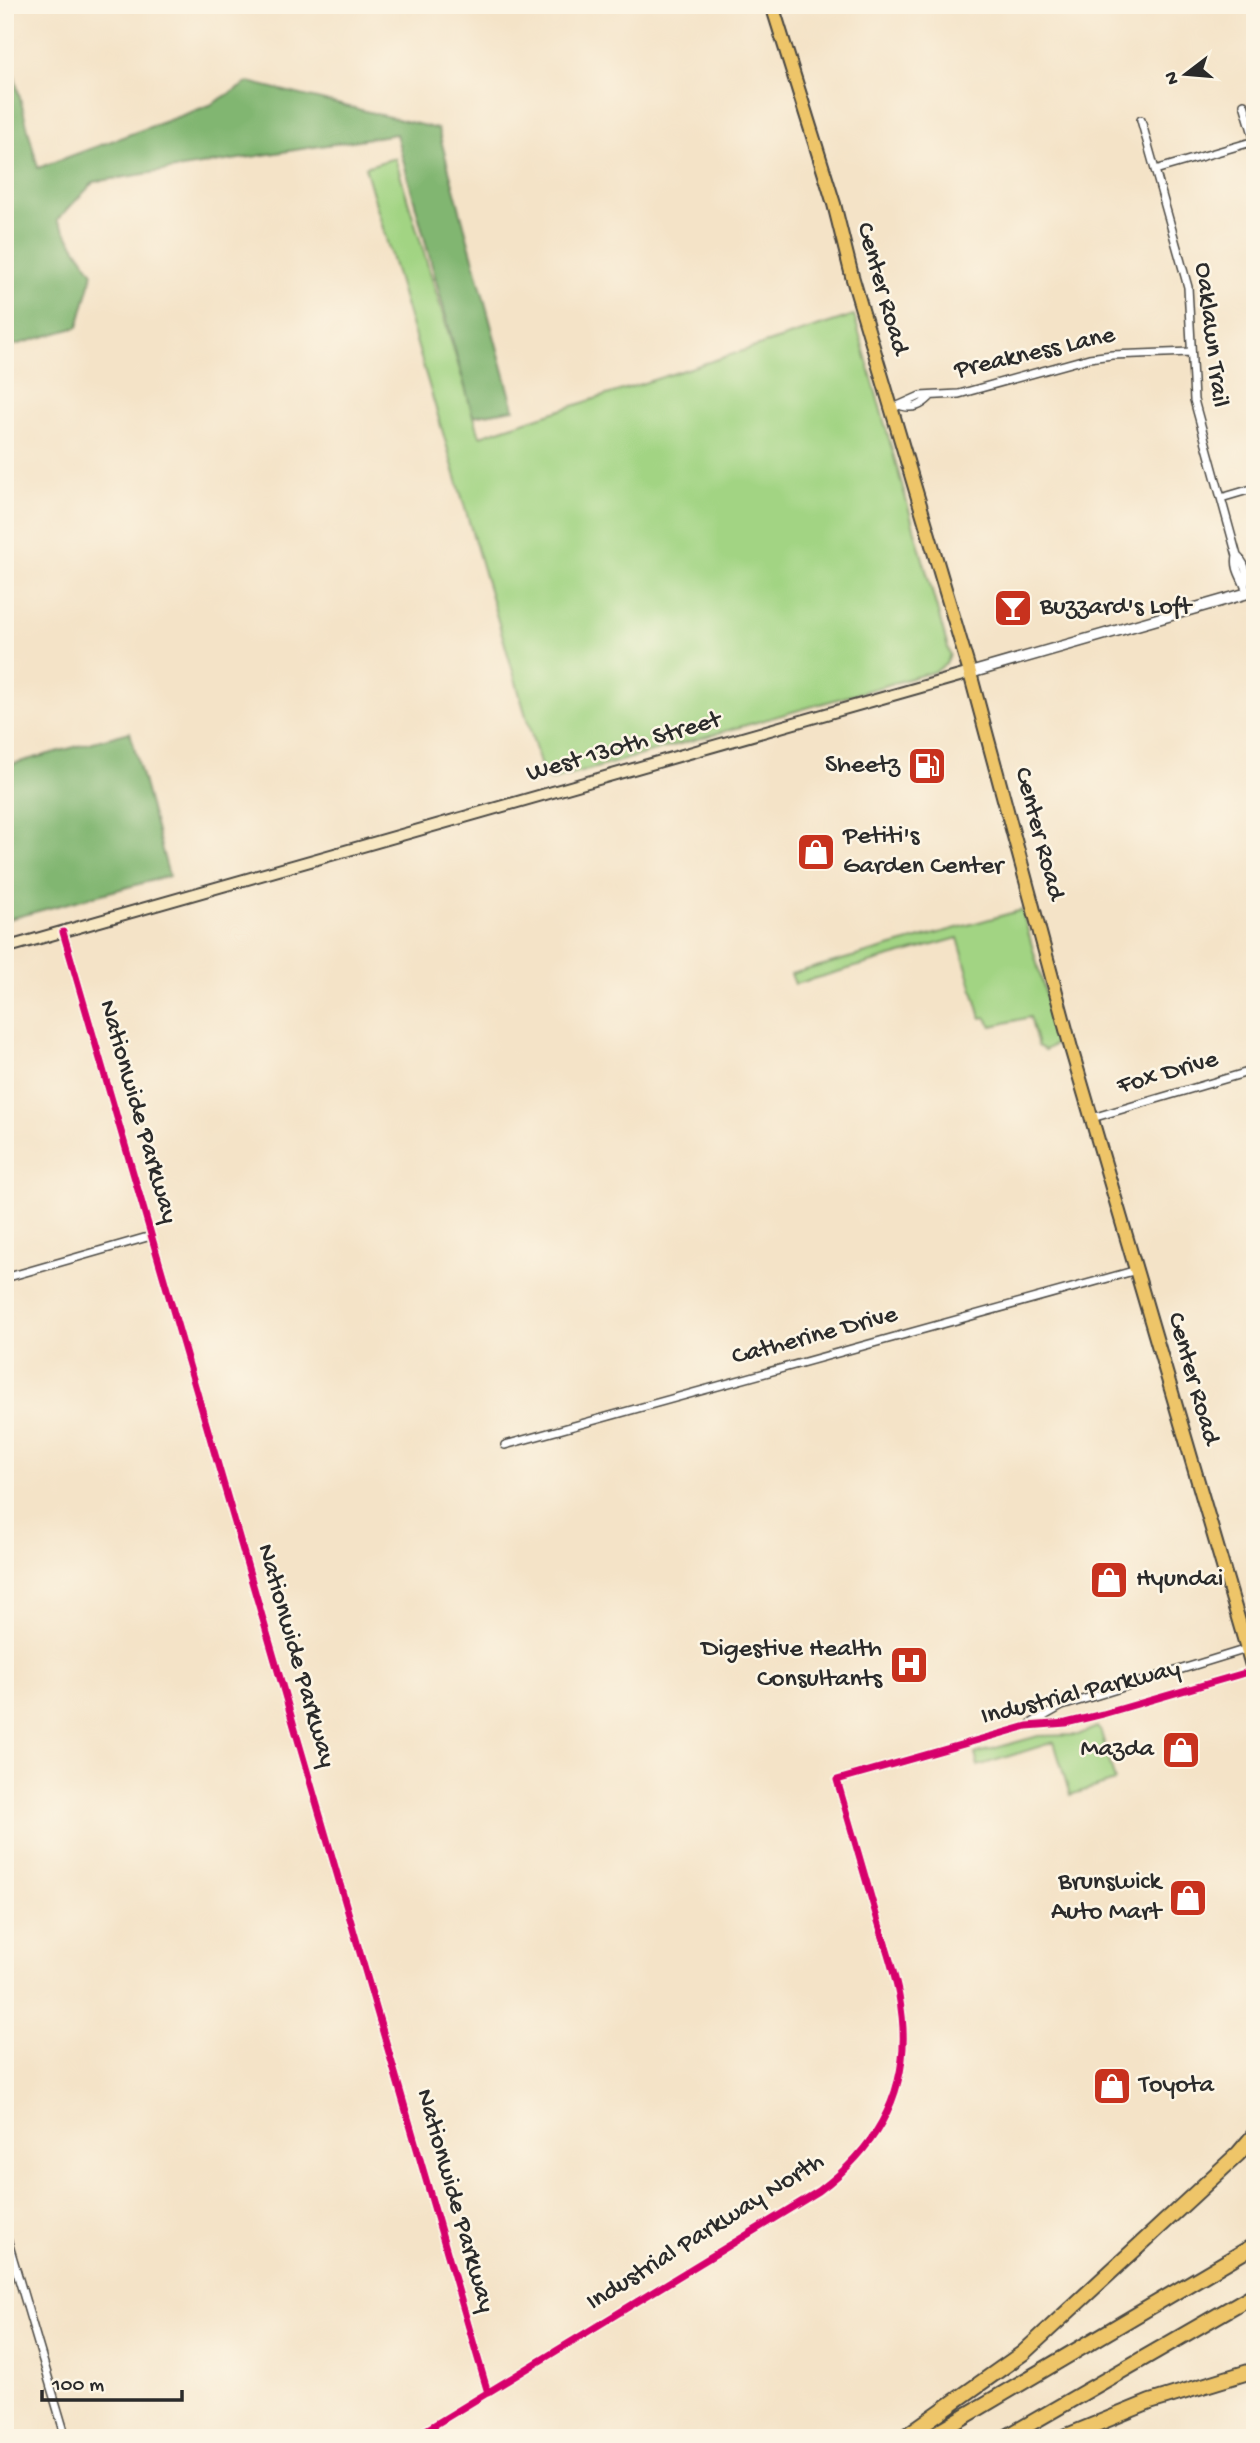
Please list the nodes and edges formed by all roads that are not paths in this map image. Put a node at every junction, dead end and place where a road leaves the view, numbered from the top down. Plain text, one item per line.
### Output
1 (772, 5) edge
2 (1244, 104) dead end
3 (1141, 120) dead end
4 (1255, 141) edge
5 (1155, 170) junction
6 (1191, 352) junction
7 (897, 408) junction
8 (1255, 488) edge
9 (1221, 498) junction
10 (1249, 589) edge
11 (970, 673) junction
12 (63, 932) junction
13 (5, 948) edge
14 (1255, 1070) edge
15 (1092, 1118) junction
16 (151, 1236) junction
17 (1137, 1270) junction
18 (5, 1278) edge
19 (505, 1445) dead end
20 (1247, 1649) junction
21 (1254, 1672) edge
22 (1027, 1726) junction
23 (837, 1780) joint
24 (1255, 2134) edge
25 (5, 2232) edge
26 (1255, 2245) edge
27 (1255, 2294) edge
28 (1255, 2371) edge
29 (488, 2393) junction
30 (66, 2438) edge
31 (413, 2438) edge
32 (903, 2438) edge
33 (928, 2438) edge
34 (1005, 2438) edge
35 (1062, 2438) edge

1 - 7 main road, Center Road
2 - 4 street
3 - 5 street, Oaklawn Trail
4 - 5 street
5 - 6 street, Oaklawn Trail
6 - 7 street, Preakness Lane
6 - 9 street, Oaklawn Trail
7 - 11 main road, Center Road
8 - 9 street
9 - 10 street, Oaklawn Trail
10 - 11 street, West 130th Street
11 - 12 main road, West 130th Street
11 - 15 main road, Center Road
12 - 13 main road, West 130th Street
12 - 16 street, Nationwide Parkway
14 - 15 street, Fox Drive
15 - 17 main road, Center Road
16 - 18 street
16 - 29 street, Nationwide Parkway
17 - 19 street, Catherine Drive
17 - 20 main road, Center Road
20 - 21 main road, Center Road
20 - 22 street
21 - 22 street, Industrial Parkway
22 - 23 street, Industrial Parkway
23 - 29 street, Industrial Parkway North
24 - 32 highway
25 - 30 street
26 - 33 highway
27 - 34 highway
28 - 35 highway
29 - 31 street, Industrial Parkway North

